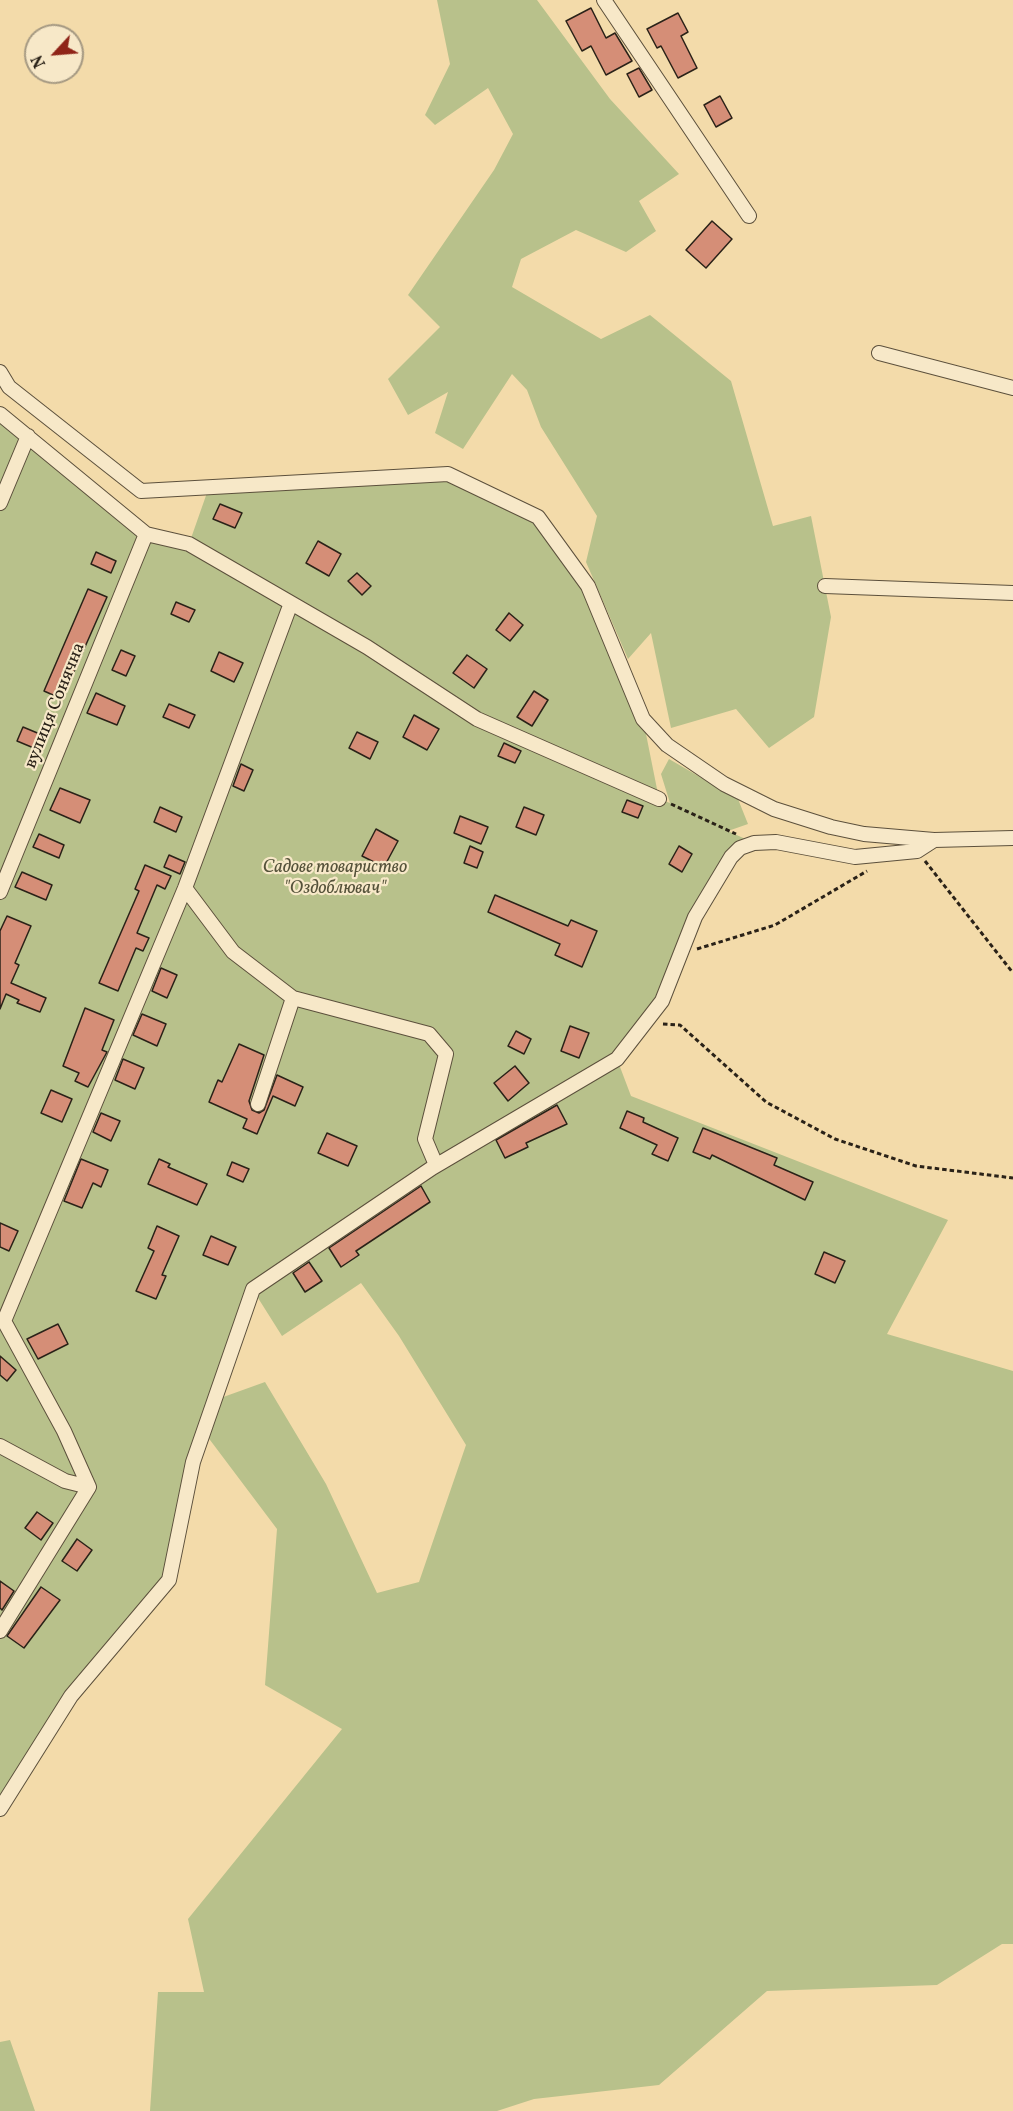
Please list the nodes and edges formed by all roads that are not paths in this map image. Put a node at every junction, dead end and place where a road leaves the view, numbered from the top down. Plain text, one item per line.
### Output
1 (608, 2) edge
2 (749, 216) dead end
3 (879, 353) dead end
4 (0, 372) edge
5 (1013, 388) edge
6 (0, 414) edge
7 (28, 436) junction
8 (0, 503) edge
9 (146, 534) junction
10 (825, 586) dead end
11 (1013, 593) edge
12 (291, 603) junction
13 (659, 799) road end
14 (1013, 838) edge
15 (934, 840) junction
16 (185, 888) junction
17 (0, 892) edge
18 (293, 998) junction
19 (258, 1104) dead end
20 (436, 1165) junction
21 (0, 1446) edge
22 (89, 1487) junction
23 (0, 1631) edge
24 (0, 1809) edge

1 - 2 street
3 - 5 street
4 - 15 street
6 - 7 street
7 - 8 street
7 - 9 street
9 - 12 street
9 - 17 street, вулиця Сонячна
10 - 11 street
12 - 13 street
12 - 16 street
14 - 15 street
15 - 20 street
16 - 18 street
16 - 22 street
18 - 19 street
18 - 20 street
20 - 24 street
21 - 22 street
22 - 23 street

